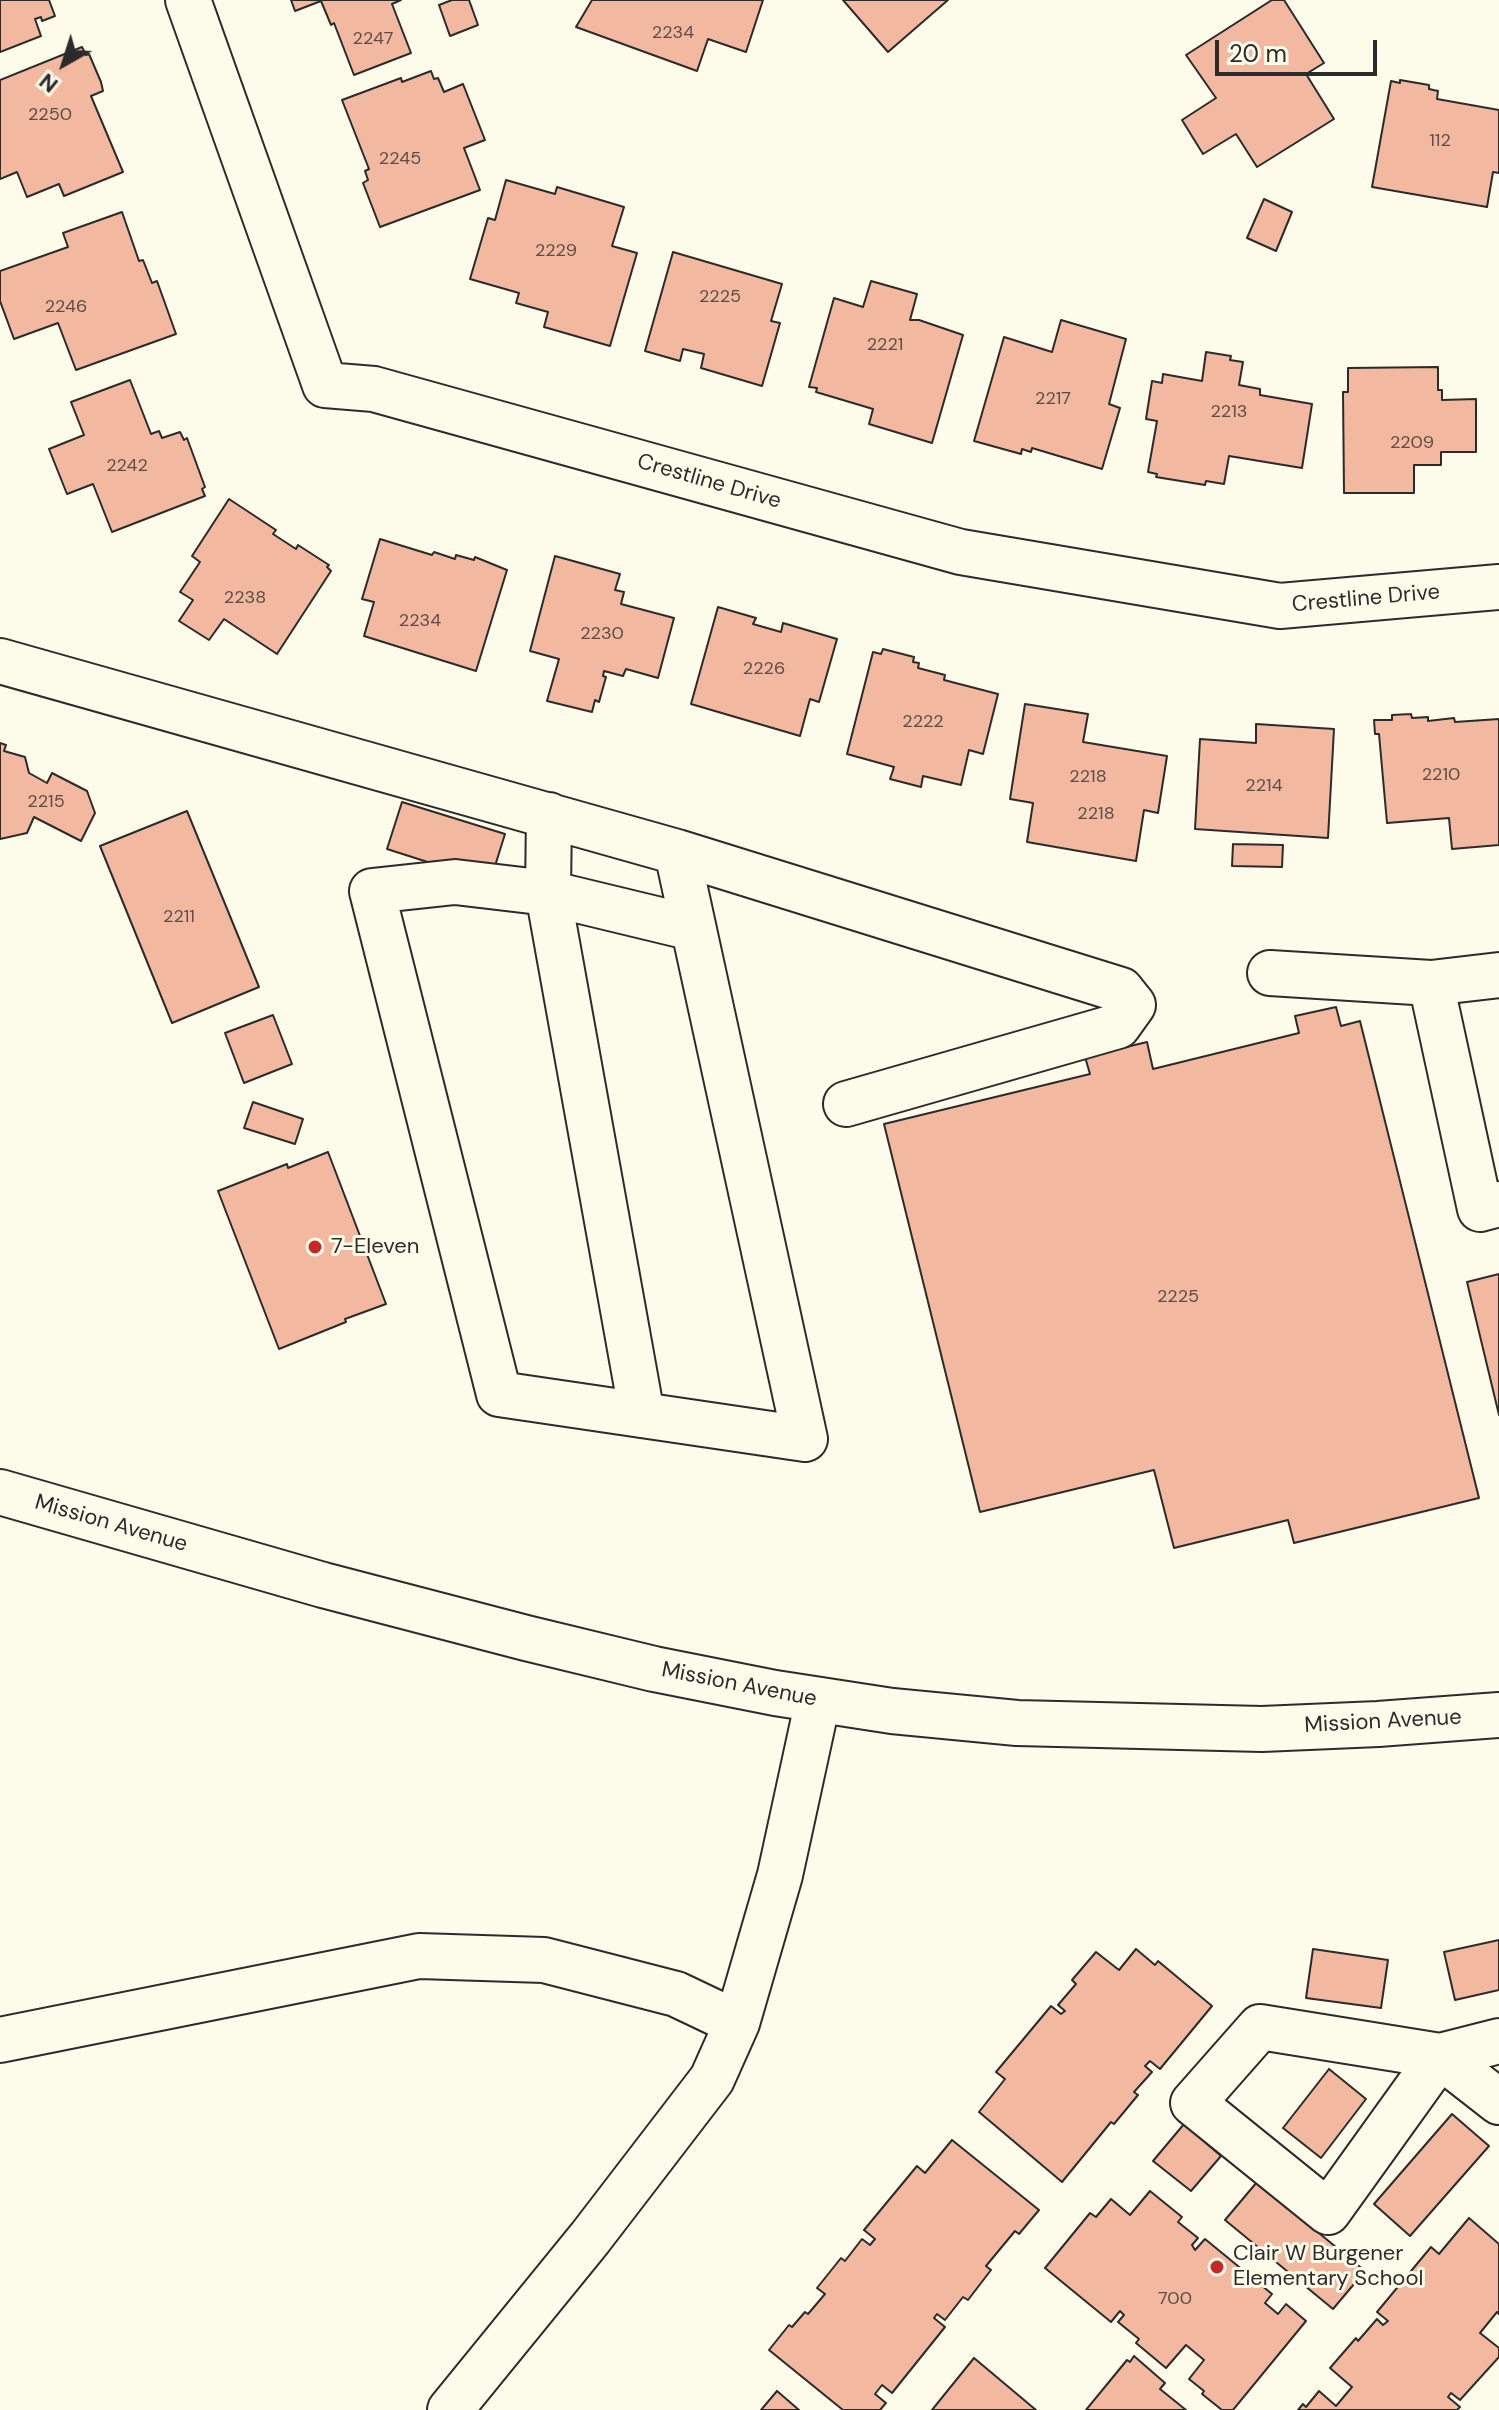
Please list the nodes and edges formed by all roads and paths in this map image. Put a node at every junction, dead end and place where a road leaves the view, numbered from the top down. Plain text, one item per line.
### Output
1 (188, 0) edge
2 (1499, 587) edge
3 (0, 661) edge
4 (549, 815) junction
5 (677, 852) junction
6 (548, 893) junction
7 (693, 928) junction
8 (1270, 973) dead end
9 (1499, 975) edge
10 (1431, 983) junction
11 (846, 1104) dead end
12 (1499, 1204) edge
13 (642, 1415) junction
14 (0, 1492) edge
15 (818, 1700) junction
16 (1499, 1715) edge
17 (737, 2023) junction
18 (0, 2040) edge
19 (1499, 2041) edge
20 (1440, 2056) junction
21 (1499, 2102) edge
22 (450, 2410) edge

1 - 2 street, Crestline Drive
3 - 4 street
4 - 5 street
4 - 6 street
5 - 7 street
5 - 11 street
6 - 7 street
6 - 13 street
6 - 13 street
7 - 13 street
8 - 10 street
9 - 10 street
10 - 12 street
14 - 15 street, Mission Avenue
15 - 16 street, Mission Avenue
15 - 17 street
17 - 18 street
17 - 22 street
19 - 20 street
20 - 20 street
20 - 21 street

